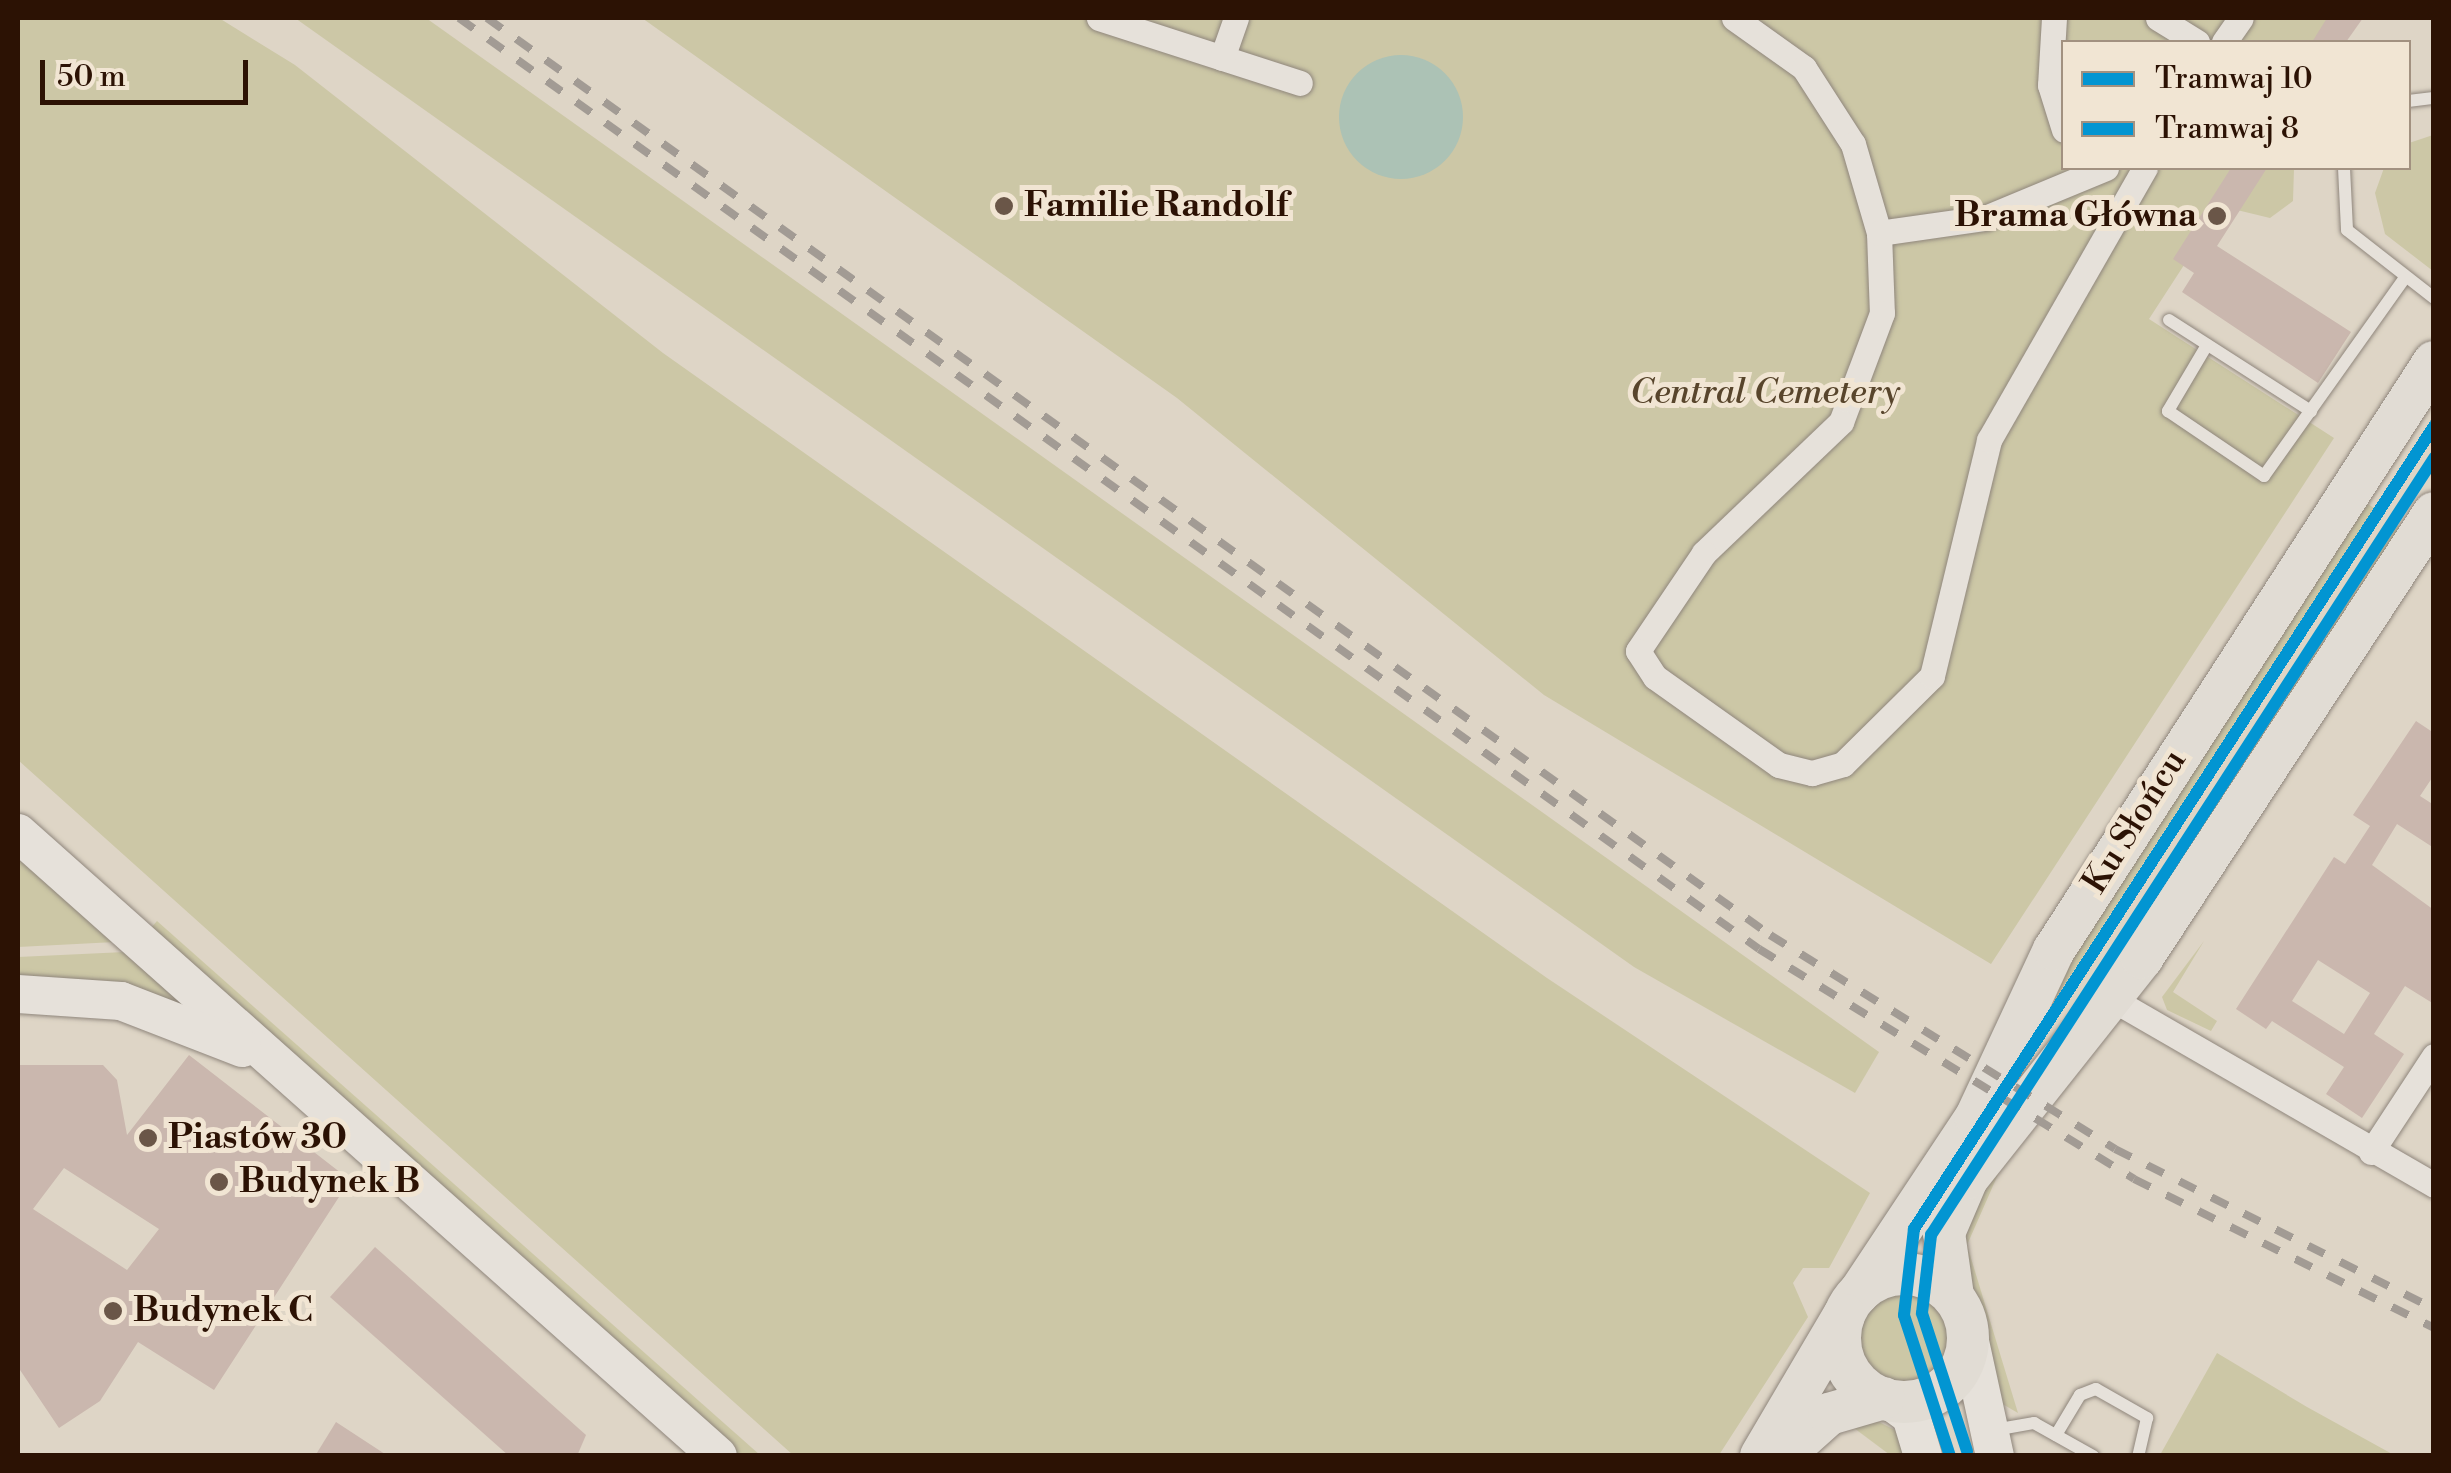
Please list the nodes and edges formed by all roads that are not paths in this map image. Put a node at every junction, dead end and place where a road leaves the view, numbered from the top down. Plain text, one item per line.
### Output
1 (1099, 18) edge
2 (1236, 18) edge
3 (1734, 18) edge
4 (2054, 18) edge
5 (2158, 18) edge
6 (2242, 18) edge
7 (2194, 40) edge
8 (2226, 40) edge
9 (1222, 58) junction
10 (1300, 83) dead end
11 (2061, 120) edge
12 (2144, 170) edge
13 (2344, 170) edge
14 (2094, 171) edge
15 (2122, 206) junction
16 (1879, 233) junction
17 (2404, 279) junction
18 (2434, 298) edge
19 (2168, 320) dead end
20 (2207, 345) junction
21 (2434, 362) edge
22 (2311, 412) junction
23 (2434, 513) edge
24 (18, 834) edge
25 (18, 994) edge
26 (2112, 999) junction
27 (2434, 1056) edge
28 (295, 1081) junction
29 (2370, 1152) junction
30 (2434, 1185) edge
31 (1953, 1296) junction
32 (1853, 1302) junction
33 (1969, 1337) junction
34 (1886, 1399) junction
35 (2056, 1436) junction
36 (1993, 1443) edge
37 (718, 1456) edge
38 (1760, 1456) edge
39 (1782, 1456) edge
40 (1922, 1456) edge
41 (2093, 1456) edge
42 (2138, 1456) edge

1 - 9 street
2 - 9 street
3 - 16 street
4 - 11 street
5 - 7 street
6 - 8 street
9 - 10 street
12 - 15 street
13 - 17 lane
14 - 15 street
14 - 16 street
15 - 16 street
17 - 18 lane
17 - 22 lane
19 - 20 lane
20 - 22 lane
20 - 22 lane
21 - 32 main road, Ku Słońcu
23 - 26 main road
24 - 28 street
25 - 28 street
26 - 29 street
26 - 31 main road
27 - 29 street
28 - 37 street
29 - 30 street
31 - 32 main road
31 - 33 main road
32 - 34 main road
32 - 38 main road, Ku Słońcu
33 - 34 main road
33 - 36 street
34 - 39 main road
34 - 40 street
35 - 36 lane
35 - 41 lane
35 - 42 lane

